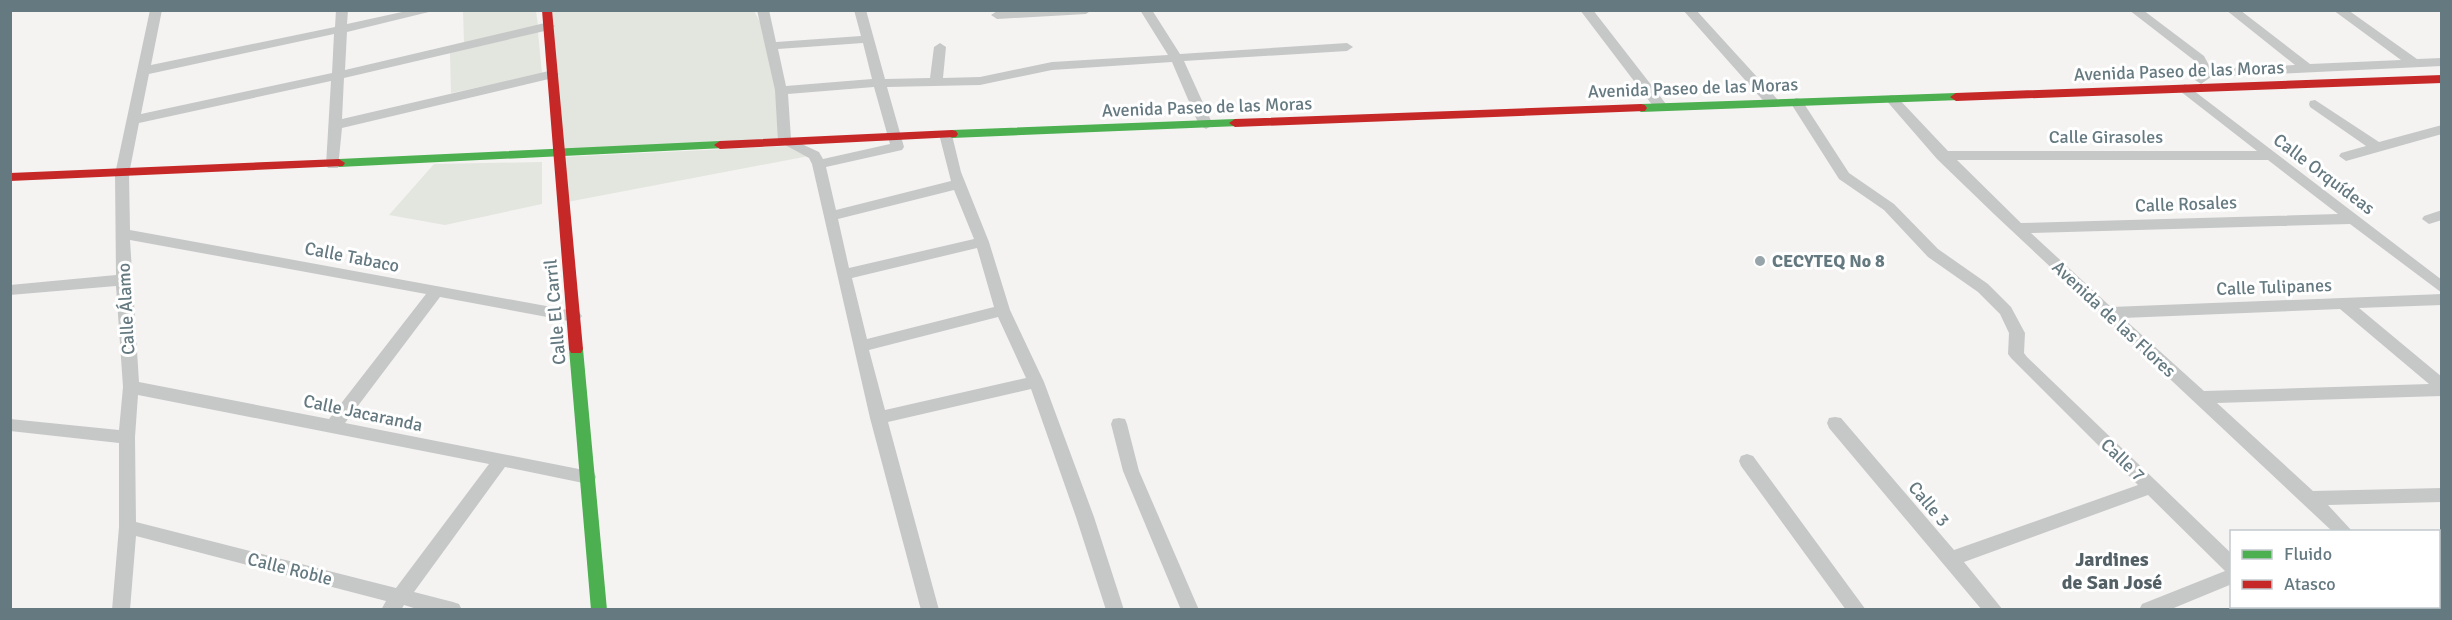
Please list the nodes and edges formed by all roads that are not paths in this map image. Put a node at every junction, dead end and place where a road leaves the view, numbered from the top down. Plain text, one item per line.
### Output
1 (156, 10) edge
2 (342, 10) edge
3 (431, 10) edge
4 (547, 10) edge
5 (763, 10) edge
6 (860, 10) edge
7 (1086, 10) edge
8 (1146, 10) edge
9 (1586, 10) edge
10 (1689, 10) edge
11 (2135, 10) edge
12 (2232, 10) edge
13 (2339, 10) edge
14 (997, 15) dead end
15 (549, 26) junction
16 (341, 29) junction
17 (867, 39) junction
18 (772, 46) junction
19 (940, 47) dead end
20 (1347, 47) dead end
21 (1176, 58) junction
22 (2442, 62) edge
23 (2415, 64) junction
24 (2307, 68) junction
25 (143, 71) junction
26 (2207, 73) junction
27 (553, 74) junction
28 (338, 76) junction
29 (2442, 79) edge
30 (879, 83) junction
31 (936, 83) junction
32 (2190, 87) junction
33 (781, 90) junction
34 (1891, 99) junction
35 (1796, 102) junction
36 (1773, 103) junction
37 (2315, 104) dead end
38 (1661, 108) junction
39 (134, 120) junction
40 (337, 125) junction
41 (1206, 125) junction
42 (2442, 129) edge
43 (946, 135) junction
44 (893, 136) junction
45 (785, 141) junction
46 (2378, 147) junction
47 (560, 154) junction
48 (2270, 155) junction
49 (1942, 156) junction
50 (2346, 156) dead end
51 (819, 164) junction
52 (333, 165) junction
53 (122, 174) junction
54 (10, 177) edge
55 (959, 184) junction
56 (830, 216) junction
57 (2354, 219) junction
58 (2018, 228) junction
59 (123, 234) junction
60 (982, 242) junction
61 (843, 275) junction
62 (123, 280) junction
63 (2442, 288) edge
64 (10, 290) edge
65 (435, 293) junction
66 (2442, 299) edge
67 (2343, 303) junction
68 (1002, 310) junction
69 (2107, 313) junction
70 (574, 316) junction
71 (861, 346) junction
72 (1036, 382) junction
73 (131, 387) junction
74 (2442, 388) edge
75 (2199, 398) junction
76 (878, 418) junction
77 (1835, 423) dead end
78 (1119, 424) dead end
79 (10, 425) edge
80 (332, 427) junction
81 (127, 437) junction
82 (501, 460) junction
83 (1747, 460) dead end
84 (588, 477) junction
85 (2151, 487) junction
86 (2442, 495) edge
87 (2310, 498) junction
88 (128, 527) junction
89 (2344, 530) edge
90 (1950, 559) junction
91 (2230, 564) edge
92 (2230, 577) edge
93 (395, 603) edge
94 (120, 609) edge
95 (453, 609) edge
96 (599, 609) edge
97 (930, 609) edge
98 (1115, 609) edge
99 (1190, 609) edge
100 (1857, 609) edge
101 (1994, 609) edge
102 (2148, 609) edge

1 - 25 street, Calle Álamo
2 - 16 street
3 - 16 street
4 - 15 main road, Calle El Carril
5 - 18 street
6 - 17 street
7 - 14 street
8 - 21 street
9 - 38 street
10 - 36 street
11 - 26 street
12 - 24 street
13 - 23 street
15 - 27 main road, Calle El Carril
15 - 28 street
16 - 25 street
16 - 28 street
17 - 18 street
17 - 30 street
18 - 33 street
19 - 31 street
20 - 21 street
21 - 31 street
21 - 41 street
22 - 23 street
23 - 24 street
24 - 26 street
25 - 39 street, Calle Álamo
26 - 32 street
27 - 40 street
27 - 47 main road, Calle El Carril
28 - 39 street
28 - 40 street
29 - 32 main road, Avenida Paseo de las Moras
30 - 31 street
30 - 33 street
30 - 44 street
32 - 34 main road, Avenida Paseo de las Moras
32 - 48 street, Calle Orquídeas
33 - 45 street
34 - 35 main road, Avenida Paseo de las Moras
34 - 49 street, Avenida de las Flores
35 - 36 main road, Avenida Paseo de las Moras
35 - 85 street, Calle 7
36 - 38 main road, Avenida Paseo de las Moras
37 - 46 street
38 - 41 main road, Avenida Paseo de las Moras
39 - 53 street, Calle Álamo
40 - 52 street
41 - 43 main road, Avenida Paseo de las Moras
42 - 46 street
43 - 44 main road, Avenida Paseo de las Moras
43 - 55 street
44 - 45 main road, Avenida Paseo de las Moras
44 - 51 street
45 - 47 main road, Avenida Paseo de las Moras
45 - 51 street
46 - 50 street
47 - 52 main road, Avenida Paseo de las Moras
47 - 70 main road, Calle El Carril
48 - 49 street, Calle Girasoles
48 - 57 street, Calle Orquídeas
49 - 58 street, Avenida de las Flores
51 - 56 street
52 - 53 main road, Avenida Paseo de las Moras
53 - 54 main road, Avenida Paseo de las Moras
53 - 59 street, Calle Álamo
55 - 56 street
55 - 60 street
56 - 61 street
57 - 58 street, Calle Rosales
57 - 63 street, Calle Orquídeas
58 - 69 street, Avenida de las Flores
59 - 62 street, Calle Álamo
59 - 65 street, Calle Tabaco
60 - 61 street
60 - 68 street
61 - 71 street
62 - 64 street
62 - 73 street, Calle Álamo
65 - 70 street, Calle Tabaco
65 - 80 street
66 - 67 street, Calle Tulipanes
67 - 69 street, Calle Tulipanes
67 - 74 street
68 - 71 street
68 - 72 street
69 - 75 street, Avenida de las Flores
70 - 84 main road, Calle El Carril
71 - 76 street
72 - 76 street
72 - 98 street
73 - 80 street, Calle Jacaranda
73 - 81 street, Calle Álamo
74 - 75 street
75 - 87 street, Avenida de las Flores
76 - 97 street
77 - 90 street, Calle 3
78 - 99 street
79 - 81 street
80 - 82 street, Calle Jacaranda
81 - 88 street, Calle Álamo
82 - 84 street, Calle Jacaranda
82 - 93 street
83 - 100 street
84 - 96 main road, Calle El Carril
85 - 90 street
85 - 91 street, Calle 7
86 - 87 street
87 - 89 street, Avenida de las Flores
88 - 93 street, Calle Roble
88 - 94 street, Calle Álamo
90 - 101 street, Calle 3
92 - 102 street
93 - 95 street, Calle Roble

